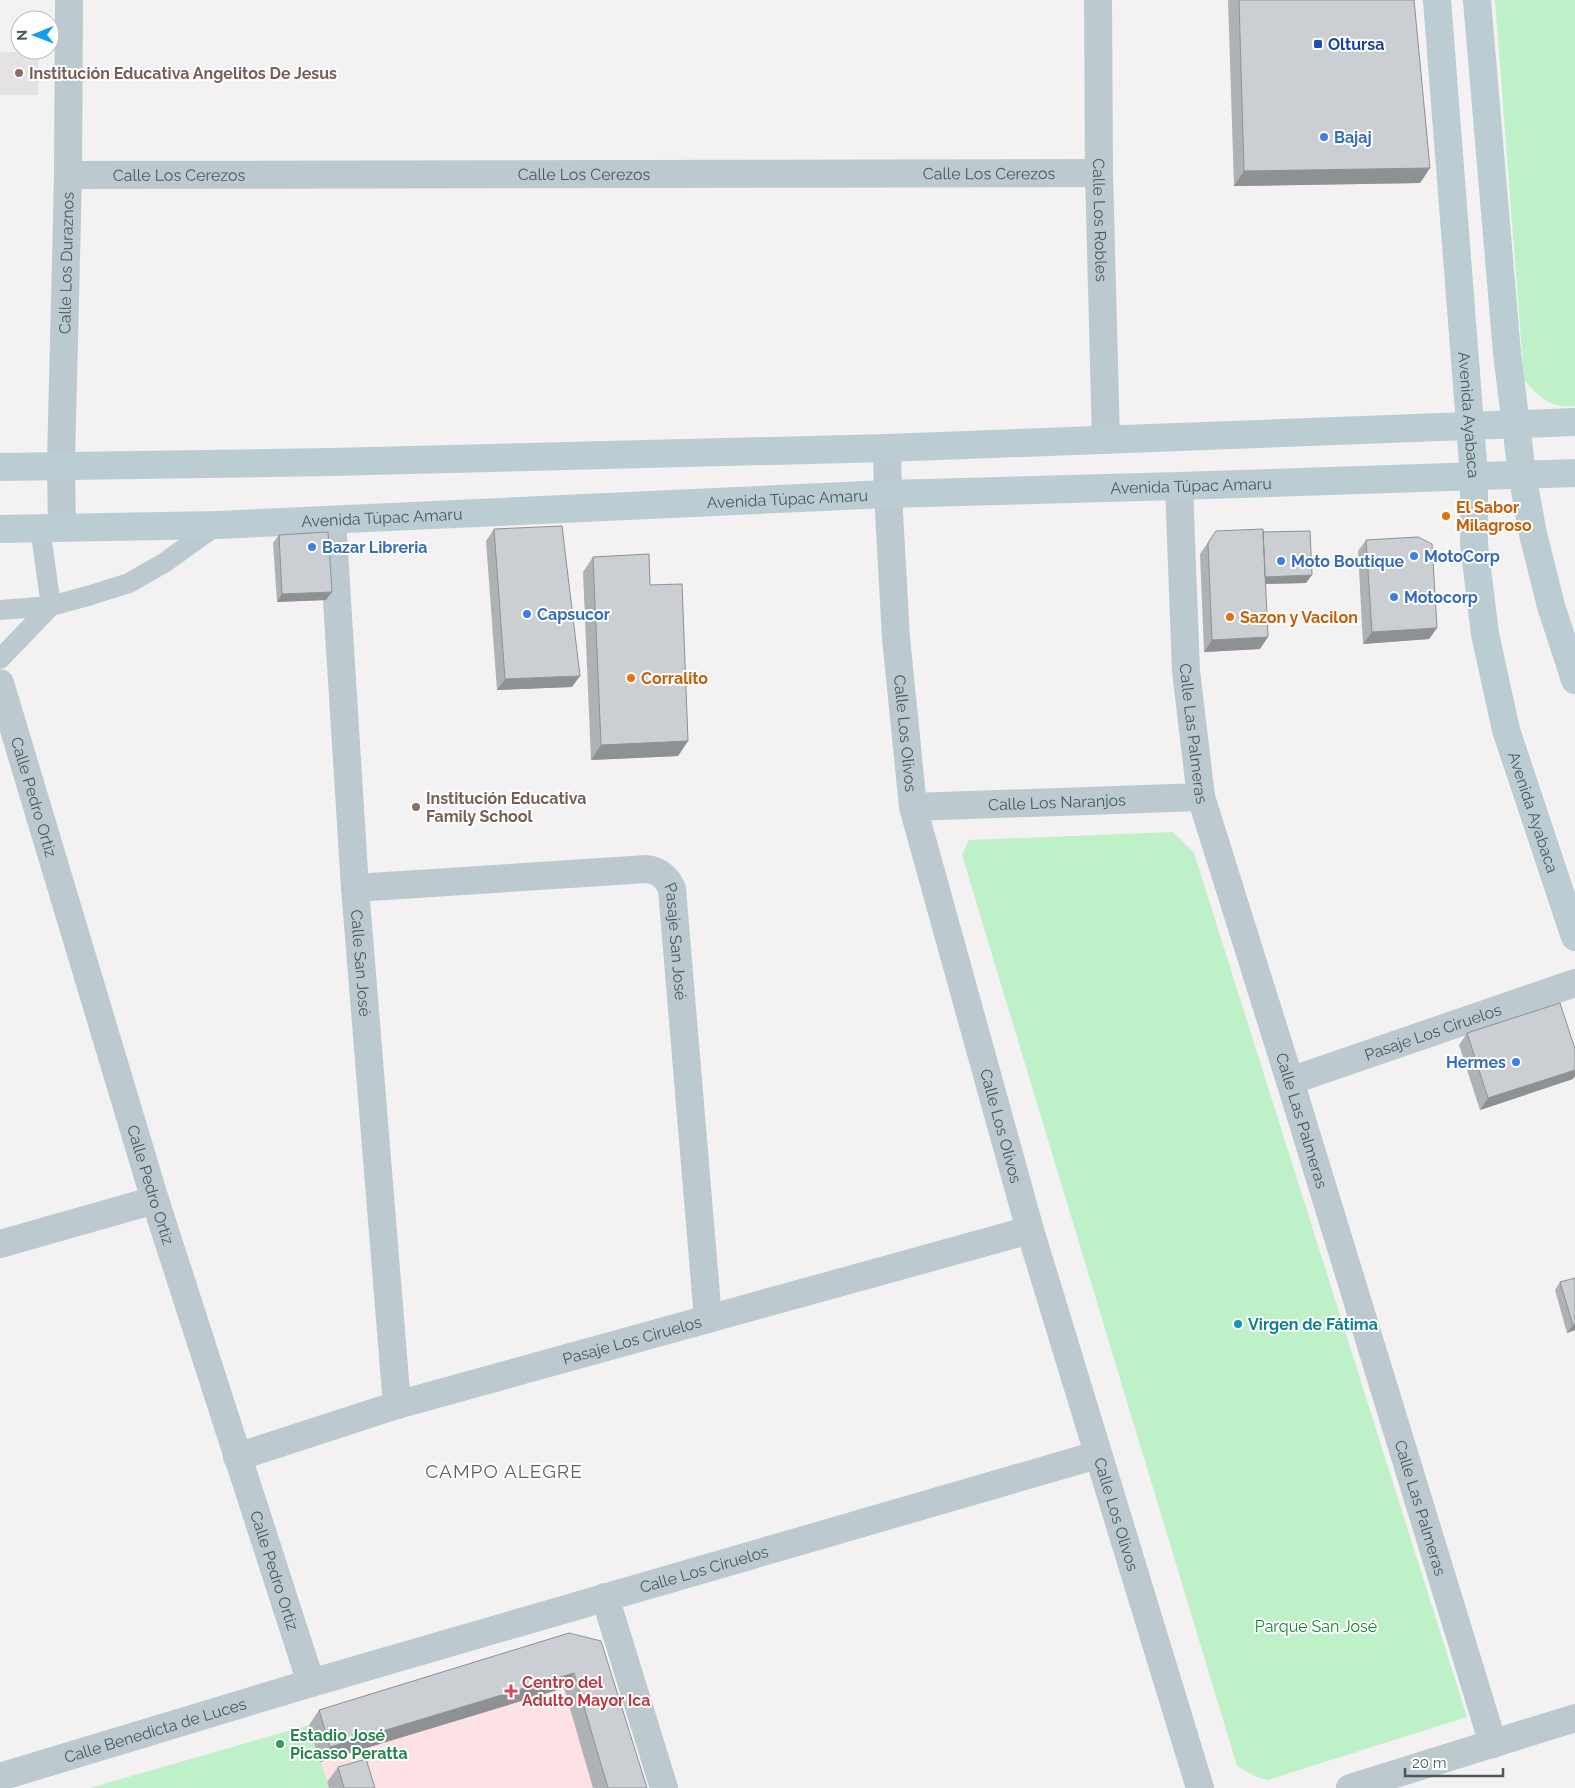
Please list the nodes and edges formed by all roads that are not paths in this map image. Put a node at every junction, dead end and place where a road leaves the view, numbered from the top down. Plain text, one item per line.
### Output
1 (69, 0) edge
2 (1098, 0) edge
3 (1437, 0) edge
4 (1477, 0) edge
5 (1099, 173) junction
6 (68, 175) junction
7 (1575, 422) edge
8 (1515, 424) junction
9 (1470, 425) junction
10 (1106, 440) junction
11 (887, 448) junction
12 (61, 465) junction
13 (0, 467) edge
14 (1575, 473) edge
15 (1522, 474) junction
16 (1474, 476) junction
17 (1179, 486) junction
18 (888, 494) junction
19 (332, 520) junction
20 (217, 525) junction
21 (51, 528) junction
22 (0, 529) edge
23 (51, 606) junction
24 (0, 610) edge
25 (0, 659) edge
26 (1575, 680) edge
27 (1, 688) edge
28 (1201, 797) junction
29 (913, 807) junction
30 (355, 888) junction
31 (1575, 937) edge
32 (1575, 983) edge
33 (1290, 1081) junction
34 (155, 1200) junction
35 (1030, 1230) junction
36 (0, 1244) edge
37 (708, 1319) junction
38 (397, 1405) junction
39 (1098, 1455) junction
40 (237, 1457) junction
41 (605, 1597) junction
42 (310, 1683) junction
43 (1575, 1718) edge
44 (1493, 1744) junction
45 (0, 1777) edge
46 (664, 1788) edge
47 (1200, 1788) edge
48 (1350, 1788) edge

1 - 6 street, Calle Los Duraznos
2 - 5 street, Calle Los Robles
3 - 9 main road, Avenida Ayabaca
4 - 8 main road
5 - 6 street, Calle Los Cerezos
5 - 10 street, Calle Los Robles
6 - 12 street, Calle Los Duraznos
7 - 8 main road
8 - 9 main road
8 - 15 main road
9 - 10 main road
9 - 16 main road, Avenida Ayabaca
10 - 11 main road
11 - 12 main road
11 - 18 street, Calle Los Olivos
12 - 13 main road
12 - 21 street, Calle Los Duraznos
14 - 15 main road, Avenida Túpac Amaru
15 - 16 main road, Avenida Túpac Amaru
15 - 26 main road
16 - 17 main road, Avenida Túpac Amaru
16 - 31 main road, Avenida Ayabaca
17 - 18 main road, Avenida Túpac Amaru
17 - 28 street, Calle Las Palmeras
18 - 19 main road, Avenida Túpac Amaru
18 - 29 street, Calle Los Olivos
19 - 20 main road, Avenida Túpac Amaru
19 - 30 street, Calle San José
20 - 21 main road, Avenida Túpac Amaru
20 - 23 lane
21 - 22 main road, Avenida Túpac Amaru
21 - 23 lane
23 - 24 lane
23 - 25 lane
27 - 34 street, Calle Pedro Ortiz
28 - 29 street, Calle Los Naranjos
28 - 33 street, Calle Las Palmeras
29 - 35 street, Calle Los Olivos
30 - 37 street, Pasaje San José
30 - 38 street, Calle San José
32 - 33 street, Pasaje Los Ciruelos
33 - 44 street, Calle Las Palmeras
34 - 36 street
34 - 40 street, Calle Pedro Ortiz
35 - 37 street, Pasaje Los Ciruelos
35 - 39 street, Calle Los Olivos
37 - 38 street, Pasaje Los Ciruelos
38 - 40 street, Pasaje Los Ciruelos
39 - 41 street, Calle Los Ciruelos
39 - 47 street, Calle Los Olivos
40 - 42 street, Calle Pedro Ortiz
41 - 42 street, Calle Los Ciruelos
41 - 46 street
42 - 45 street, Calle Benedicta de Luces
43 - 44 street
44 - 48 street

